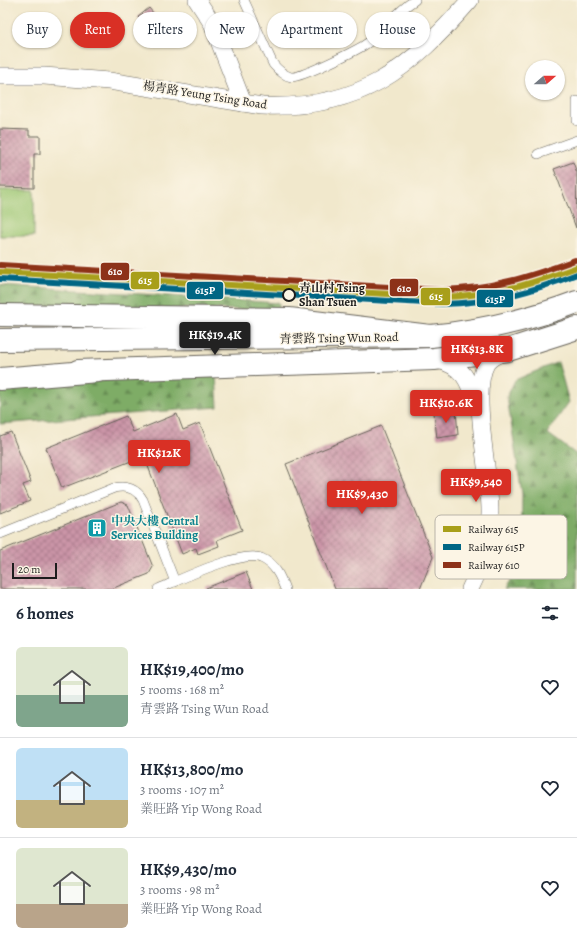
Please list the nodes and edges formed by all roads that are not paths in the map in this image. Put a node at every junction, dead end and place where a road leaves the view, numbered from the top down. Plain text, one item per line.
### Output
1 (197, 0) edge
2 (244, 0) edge
3 (415, 0) edge
4 (470, 0) edge
5 (0, 76) edge
6 (577, 101) edge
7 (243, 103) junction
8 (577, 121) edge
9 (577, 140) edge
10 (538, 154) dead end
11 (577, 302) edge
12 (0, 315) edge
13 (577, 328) edge
14 (430, 336) junction
15 (0, 340) edge
16 (508, 350) junction
17 (434, 359) junction
18 (0, 369) edge
19 (98, 371) junction
20 (0, 379) edge
21 (481, 419) junction
22 (490, 515) edge
23 (0, 534) edge
24 (474, 579) edge
25 (175, 582) junction
26 (158, 589) edge
27 (285, 589) edge
28 (470, 589) edge

1 - 7 street
2 - 3 lane
4 - 7 street, 楊青路 Yeung Tsing Road
5 - 7 street, 楊青路 Yeung Tsing Road
6 - 8 lane
9 - 10 lane
11 - 14 main road, 青雲路 Tsing Wun Road
12 - 14 main road
13 - 16 main road, 青雲路 Tsing Wun Road
14 - 15 main road, 青雲路 Tsing Wun Road
16 - 17 main road, 青雲路 Tsing Wun Road
16 - 21 street
17 - 19 main road, 青雲路 Tsing Wun Road
17 - 21 street
18 - 19 main road, 青雲路 Tsing Wun Road
19 - 20 main road
21 - 22 street
23 - 25 lane
24 - 28 street
25 - 26 lane
25 - 27 lane

